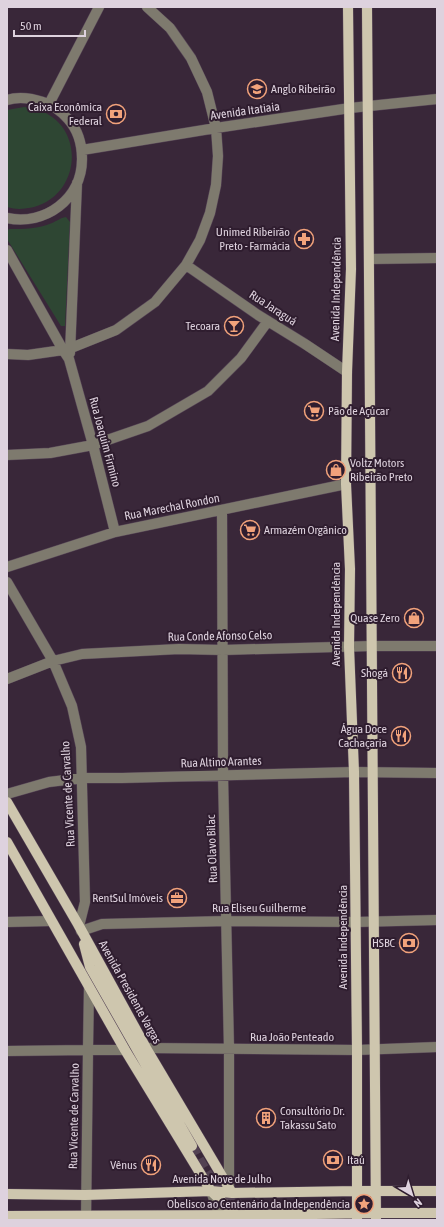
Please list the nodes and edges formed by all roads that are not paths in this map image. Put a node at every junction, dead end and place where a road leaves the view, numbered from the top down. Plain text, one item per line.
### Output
1 (99, 7) edge
2 (147, 7) edge
3 (348, 7) edge
4 (367, 7) edge
5 (437, 99) edge
6 (7, 100) edge
7 (49, 104) junction
8 (368, 106) junction
9 (350, 108) junction
10 (216, 128) junction
11 (82, 150) junction
12 (77, 183) junction
13 (7, 218) edge
14 (7, 250) edge
15 (370, 258) junction
16 (437, 258) edge
17 (186, 265) junction
18 (268, 321) junction
19 (67, 349) junction
20 (7, 354) edge
21 (347, 372) junction
22 (93, 445) junction
23 (7, 455) edge
24 (346, 484) junction
25 (222, 510) junction
26 (115, 532) junction
27 (7, 568) edge
28 (7, 582) edge
29 (372, 646) junction
30 (437, 646) edge
31 (349, 647) junction
32 (223, 650) junction
33 (53, 661) junction
34 (7, 679) edge
35 (354, 772) junction
36 (373, 773) junction
37 (437, 773) edge
38 (223, 775) junction
39 (82, 778) junction
40 (7, 794) edge
41 (7, 802) edge
42 (7, 842) edge
43 (437, 920) edge
44 (51, 921) junction
45 (227, 921) junction
46 (374, 921) junction
47 (7, 922) edge
48 (356, 922) junction
49 (80, 928) junction
50 (90, 988) junction
51 (437, 1047) edge
52 (146, 1048) junction
53 (229, 1049) junction
54 (88, 1050) junction
55 (125, 1050) junction
56 (357, 1050) junction
57 (375, 1050) junction
58 (7, 1052) edge
59 (192, 1146) tunnel mouth
60 (230, 1190) junction
61 (211, 1191) junction
62 (357, 1191) junction
63 (377, 1191) junction
64 (437, 1191) edge
65 (7, 1194) edge
66 (86, 1195) junction
67 (437, 1213) edge
68 (7, 1216) edge
69 (376, 1216) edge
70 (221, 1217) edge
71 (357, 1217) edge
72 (86, 1218) edge
73 (238, 1218) edge

1 - 7 street
2 - 10 street
3 - 9 main road, Avenida Independência
4 - 8 main road
5 - 8 street, Avenida Itatiaia
6 - 7 street
7 - 11 street
8 - 9 street, Avenida Itatiaia
8 - 15 main road
9 - 10 street, Avenida Itatiaia
9 - 21 main road, Avenida Independência
10 - 11 street, Avenida Itatiaia
10 - 17 street
11 - 12 street
12 - 13 street
12 - 19 street
14 - 19 street, Rua Joaquim Firmino
15 - 16 street
15 - 29 main road
17 - 18 street, Rua Jaraguá
17 - 19 street
18 - 21 street, Rua Jaraguá
18 - 22 street
19 - 20 street
19 - 22 street, Rua Joaquim Firmino
21 - 24 main road, Avenida Independência
22 - 23 street
22 - 26 street, Rua Joaquim Firmino
24 - 25 street, Rua Marechal Rondon
24 - 31 main road, Avenida Independência
25 - 26 street, Rua Marechal Rondon
25 - 32 street, Rua Olavo Bilac
26 - 27 street, Rua Marechal Rondon
28 - 33 street, Rua Vicente de Carvalho
29 - 30 street, Rua Conde Afonso Celso
29 - 31 street, Rua Conde Afonso Celso
29 - 36 main road
31 - 32 street, Rua Conde Afonso Celso
31 - 35 main road, Avenida Independência
32 - 33 street, Rua Conde Afonso Celso
32 - 38 street, Rua Olavo Bilac
33 - 34 street, Rua Conde Afonso Celso
33 - 39 street, Rua Vicente de Carvalho
35 - 36 street, Rua Altino Arantes
35 - 38 street, Rua Altino Arantes
35 - 48 main road, Avenida Independência
36 - 37 street, Rua Altino Arantes
36 - 46 main road
38 - 39 street, Rua Altino Arantes
38 - 45 street, Rua Olavo Bilac
39 - 40 street, Rua Altino Arantes
39 - 49 street, Rua Vicente de Carvalho
41 - 49 main road, Avenida Presidente Vargas
42 - 44 main road
43 - 46 street, Rua Eliseu Guilherme
44 - 47 street
44 - 50 main road
45 - 48 street, Rua Eliseu Guilherme
45 - 49 street, Rua Eliseu Guilherme
45 - 53 street, Rua Olavo Bilac
46 - 48 street, Rua Eliseu Guilherme
46 - 57 main road
48 - 56 main road, Avenida Independência
49 - 52 main road, Avenida Presidente Vargas
49 - 59 main road
50 - 54 street, Rua Vicente de Carvalho
50 - 55 main road
51 - 57 street, Rua João Penteado
52 - 53 street, Rua João Penteado
52 - 60 main road, Avenida Presidente Vargas
53 - 56 street, Rua João Penteado
53 - 60 street, Rua Olavo Bilac
54 - 55 street
54 - 58 street
54 - 66 street, Rua Vicente de Carvalho
55 - 61 main road
56 - 57 street, Rua João Penteado
56 - 62 main road, Avenida Independência
57 - 63 main road
60 - 61 main road, Avenida Nove de Julho
60 - 62 main road, Avenida Nove de Julho
61 - 66 main road, Avenida Nove de Julho
61 - 70 street
61 - 73 main road
62 - 63 main road, Avenida Nove de Julho
62 - 71 main road, Avenida Independência
63 - 64 main road, Avenida Nove de Julho
63 - 69 main road
65 - 66 main road, Avenida Nove de Julho
66 - 72 street, Rua Vicente de Carvalho
67 - 69 main road
68 - 72 main road
69 - 71 main road
70 - 72 main road
70 - 73 main road
71 - 73 main road

